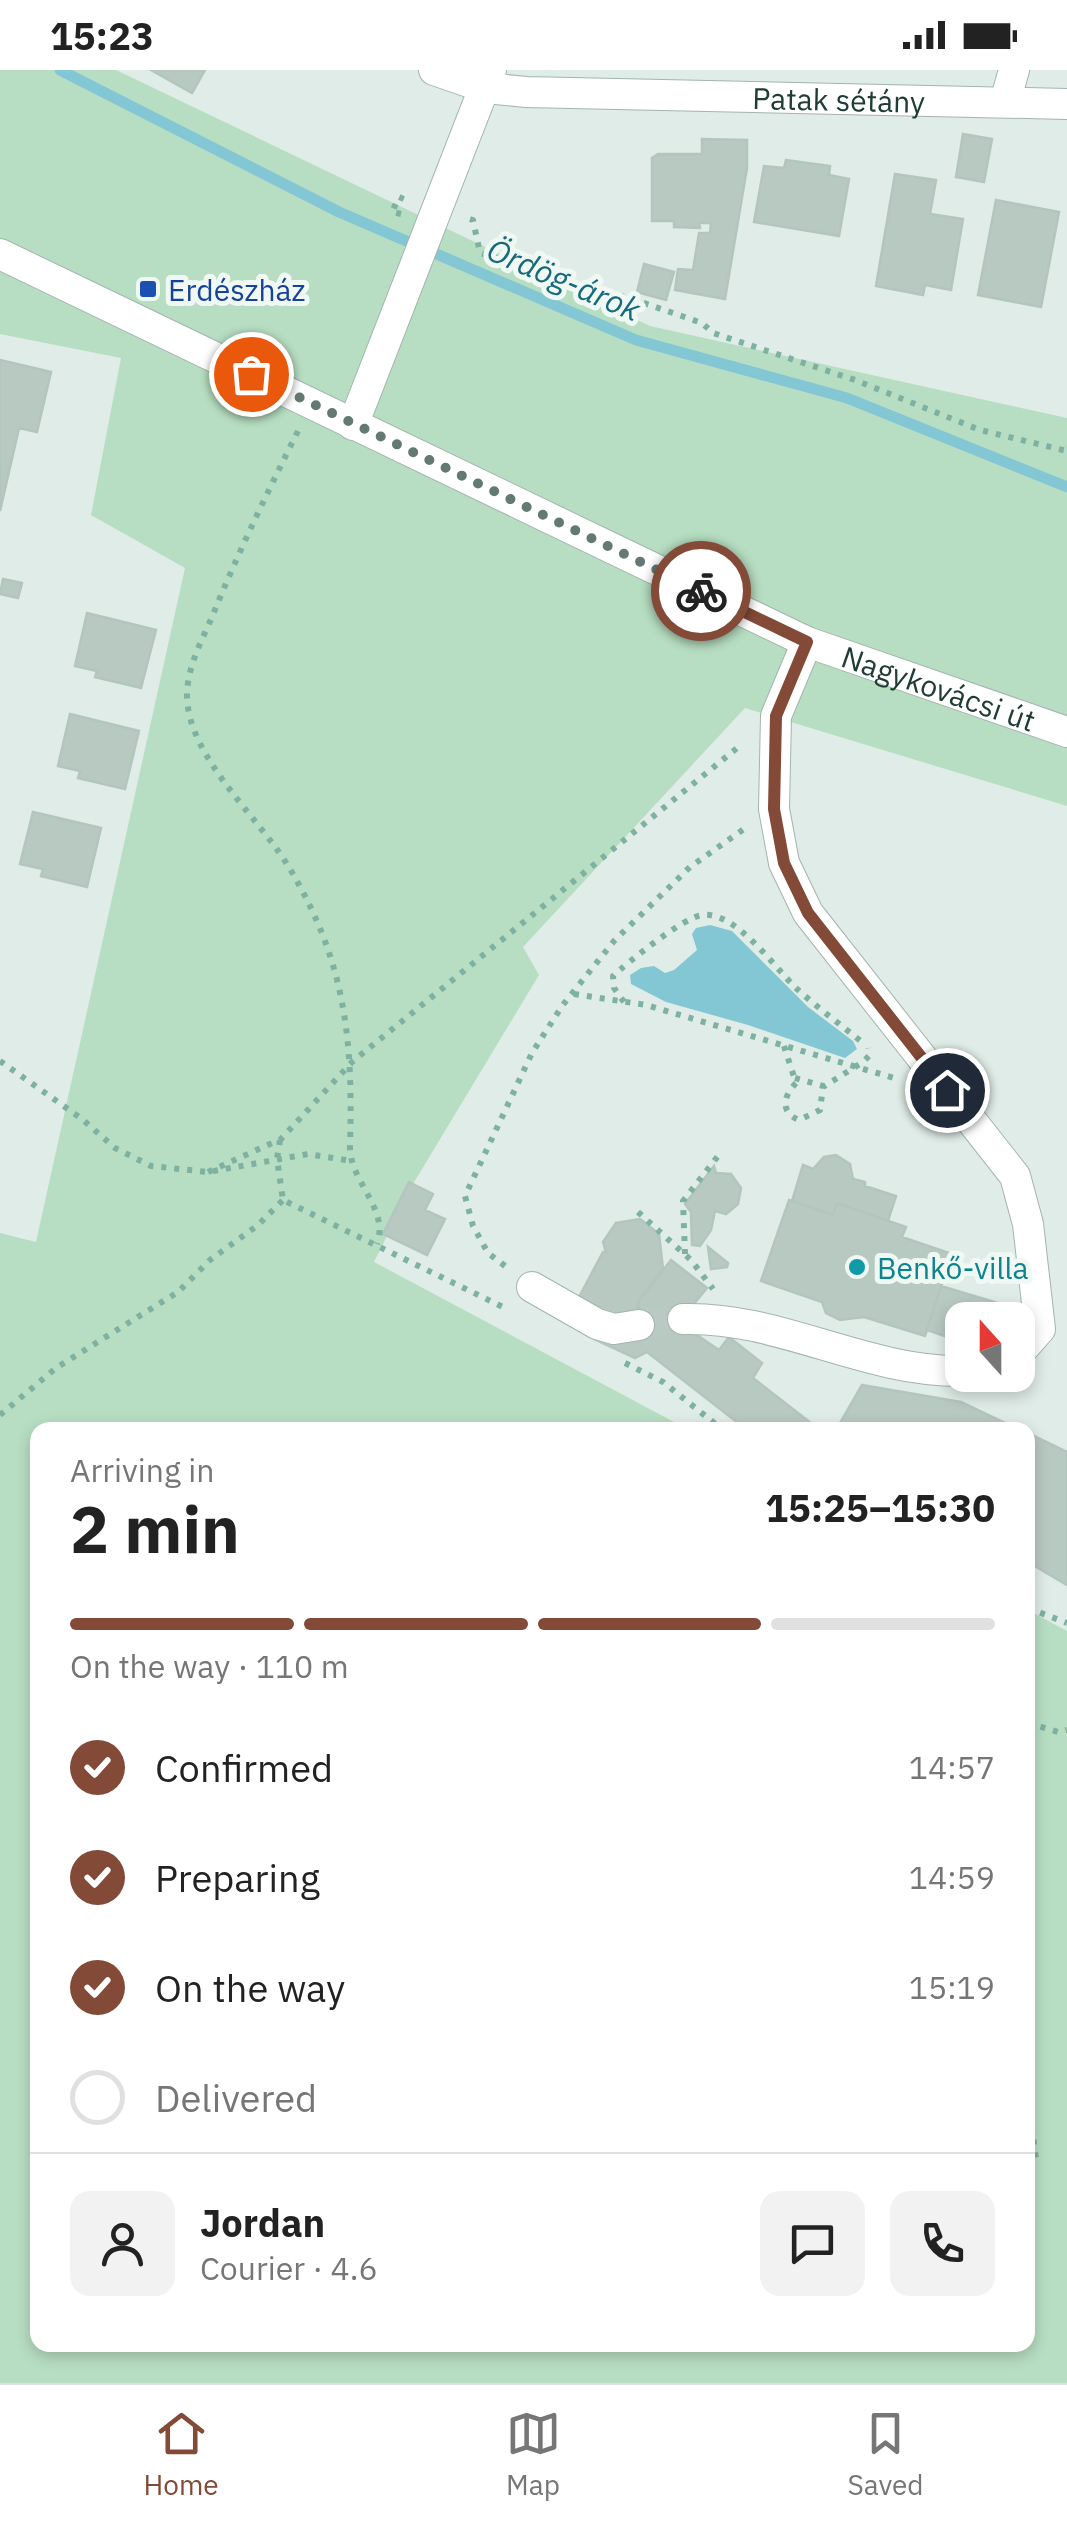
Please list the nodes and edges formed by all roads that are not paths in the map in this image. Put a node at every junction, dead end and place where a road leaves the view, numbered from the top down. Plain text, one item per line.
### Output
1 (434, 70) edge
2 (1014, 70) edge
3 (488, 79) edge
4 (1005, 102) junction
5 (1067, 104) edge
6 (0, 254) edge
7 (354, 425) junction
8 (807, 642) junction
9 (1067, 732) edge
10 (532, 1287) road end
11 (683, 1319) tunnel mouth
12 (640, 1325) tunnel mouth
13 (1035, 1335) edge
14 (945, 1369) edge

1 - 3 street, Patak sétány
2 - 4 street
3 - 4 street, Patak sétány
3 - 7 street
4 - 5 street, Patak sétány
6 - 7 street, Nagykovácsi út
7 - 8 street, Nagykovácsi út
8 - 9 street, Nagykovácsi út
8 - 13 street
10 - 12 street
11 - 14 street

